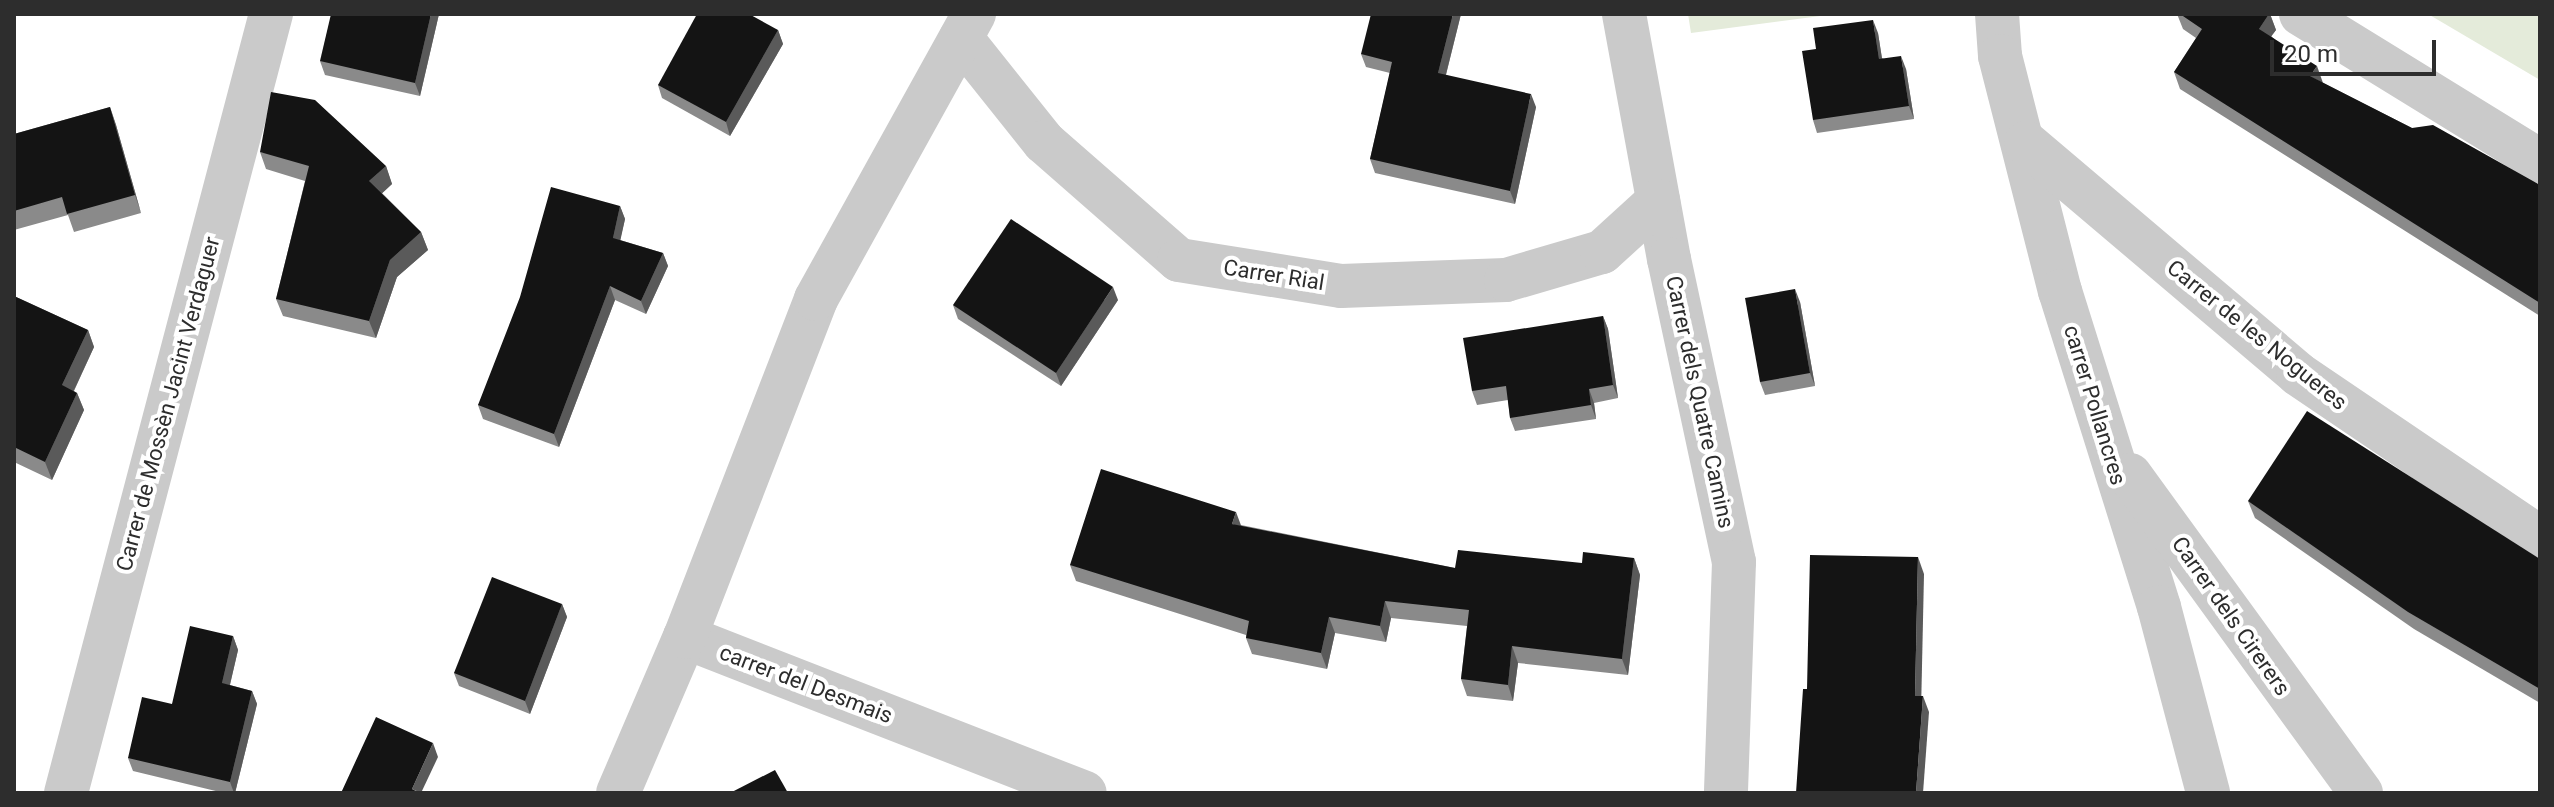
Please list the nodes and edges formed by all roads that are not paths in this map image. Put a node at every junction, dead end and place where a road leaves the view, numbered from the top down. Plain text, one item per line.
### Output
1 (271, 14) edge
2 (1624, 14) edge
3 (1997, 14) edge
4 (2301, 14) edge
5 (967, 26) edge
6 (2026, 143) junction
7 (2540, 161) edge
8 (1658, 201) junction
9 (2103, 437) junction
10 (2540, 538) edge
11 (685, 637) junction
12 (2194, 730) junction
13 (66, 793) edge
14 (618, 793) edge
15 (1085, 793) edge
16 (1726, 793) edge
17 (2208, 793) edge
18 (2230, 793) edge
19 (2361, 793) edge

1 - 13 street, Carrer de Mossèn Jacint Verdaguer
2 - 8 street, Carrer dels Quatre Camins
3 - 6 street, carrer Pollancres
4 - 7 street
5 - 8 street, Carrer Rial
5 - 11 street
6 - 9 street, carrer Pollancres
6 - 10 street, Carrer de les Nogueres
8 - 16 street, Carrer dels Quatre Camins
9 - 12 street, carrer Pollancres
9 - 19 street, Carrer dels Cirerers
11 - 14 street
11 - 15 street, carrer del Desmais
12 - 17 street, carrer Pollancres
12 - 18 street

